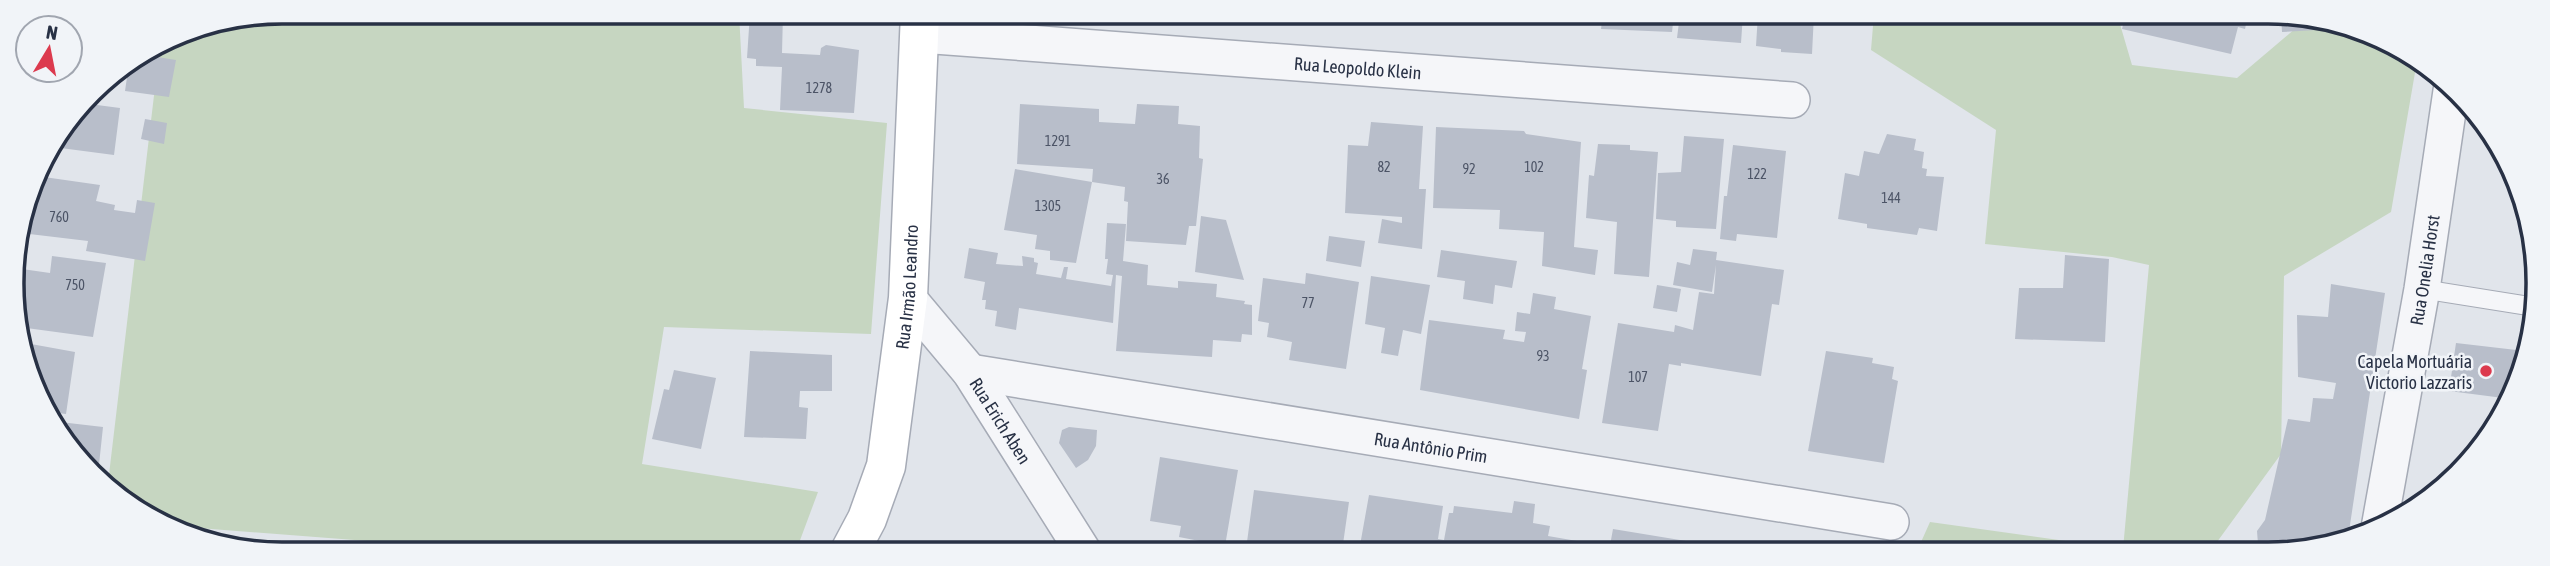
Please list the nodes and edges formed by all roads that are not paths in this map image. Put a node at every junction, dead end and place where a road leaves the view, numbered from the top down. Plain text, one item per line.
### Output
1 (921, 24) edge
2 (1792, 100) dead end
3 (2450, 100) edge
4 (2422, 289) junction
5 (908, 298) junction
6 (2524, 305) edge
7 (970, 372) junction
8 (2381, 515) edge
9 (1891, 522) dead end
10 (855, 542) edge
11 (1077, 542) edge

1 - 2 street, Rua Leopoldo Klein
1 - 5 street, Rua Irmão Leandro
3 - 4 street, Rua Onelia Horst
4 - 6 lane
4 - 8 street, Rua Onelia Horst
5 - 7 street, Rua Erich Aben
5 - 10 street, Rua Irmão Leandro
7 - 9 street, Rua Antônio Prim
7 - 11 street, Rua Erich Aben

